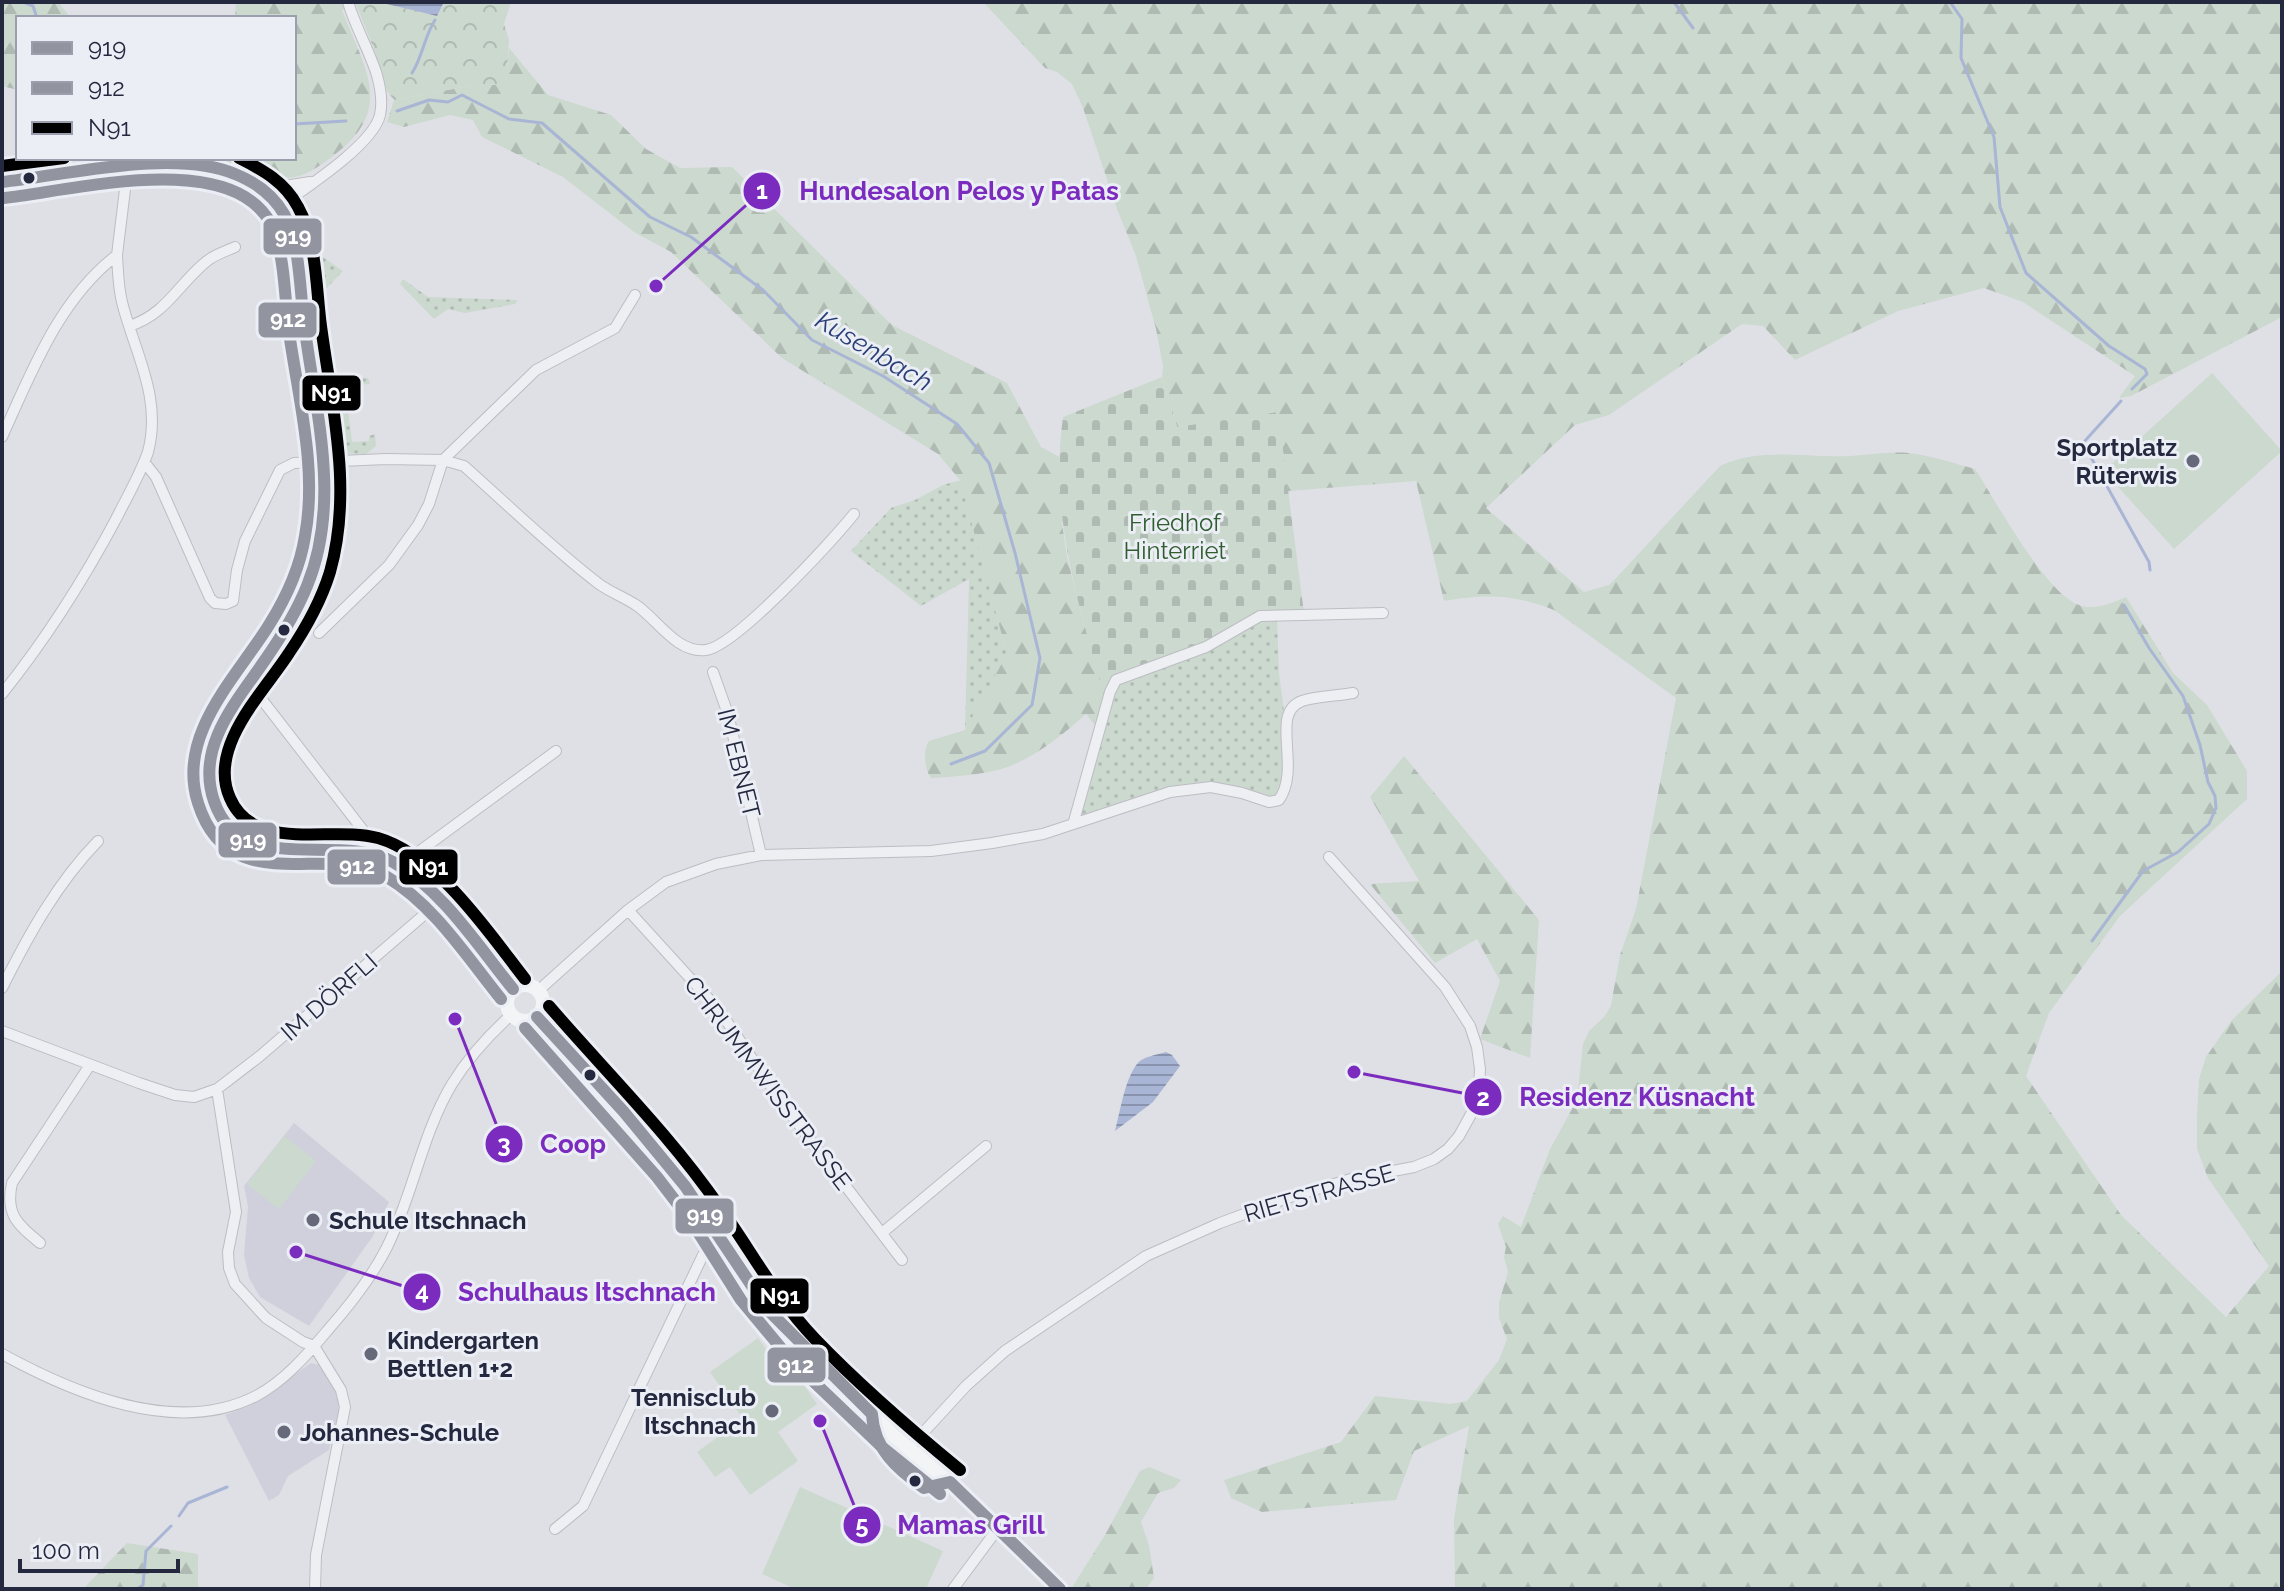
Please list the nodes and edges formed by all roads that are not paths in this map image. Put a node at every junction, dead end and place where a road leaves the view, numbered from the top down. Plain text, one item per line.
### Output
1 (348, 2) edge
2 (128, 165) junction
3 (316, 181) junction
4 (2, 182) edge
5 (256, 185) junction
6 (279, 207) junction
7 (235, 247) dead end
8 (117, 255) junction
9 (635, 295) dead end
10 (129, 326) junction
11 (2, 437) edge
12 (443, 460) junction
13 (323, 461) junction
14 (145, 463) junction
15 (854, 514) dead end
16 (1383, 613) dead end
17 (319, 633) dead end
18 (713, 672) dead end
19 (248, 686) junction
20 (1353, 693) dead end
21 (2, 694) edge
22 (556, 751) dead end
23 (1074, 821) junction
24 (98, 841) dead end
25 (369, 852) junction
26 (761, 855) junction
27 (1329, 857) dead end
28 (404, 867) junction
29 (439, 902) junction
30 (628, 910) junction
31 (2, 988) edge
32 (513, 989) junction
33 (539, 990) junction
34 (511, 1015) junction
35 (537, 1017) junction
36 (2, 1031) edge
37 (90, 1065) junction
38 (217, 1089) junction
39 (986, 1146) dead end
40 (882, 1233) junction
41 (721, 1241) junction
42 (40, 1243) dead end
43 (902, 1260) dead end
44 (314, 1346) junction
45 (2, 1354) edge
46 (910, 1447) junction
47 (999, 1527) junction
48 (555, 1529) dead end
49 (315, 1589) edge
50 (953, 1589) edge
51 (1060, 1589) edge

1 - 3 street
2 - 4 main road
2 - 5 main road
2 - 8 street
3 - 5 street
3 - 6 street
5 - 6 main road
6 - 13 main road
7 - 10 street
8 - 10 street
8 - 11 street
9 - 12 street
10 - 14 street
12 - 13 street
12 - 15 street
12 - 17 street
13 - 14 street
13 - 19 main road
14 - 21 street
16 - 23 street
18 - 26 street, IM EBNET
19 - 25 street
19 - 25 main road
20 - 23 street
22 - 28 street
23 - 26 street
24 - 31 street
25 - 28 main road
26 - 30 street
27 - 46 street, RIETSTRASSE
28 - 29 main road
29 - 32 main road
29 - 38 street, IM DÖRFLI
30 - 33 street
30 - 40 street, CHRUMMWISSTRASSE
32 - 33 main road
32 - 34 main road
33 - 35 main road
34 - 35 main road
34 - 44 street
35 - 41 main road
36 - 37 street
37 - 38 street
37 - 42 street
38 - 44 street
39 - 40 street
40 - 43 street, CHRUMMWISSTRASSE
41 - 46 main road
41 - 48 street
44 - 45 street
44 - 49 street
46 - 47 main road
47 - 50 street
47 - 51 main road

